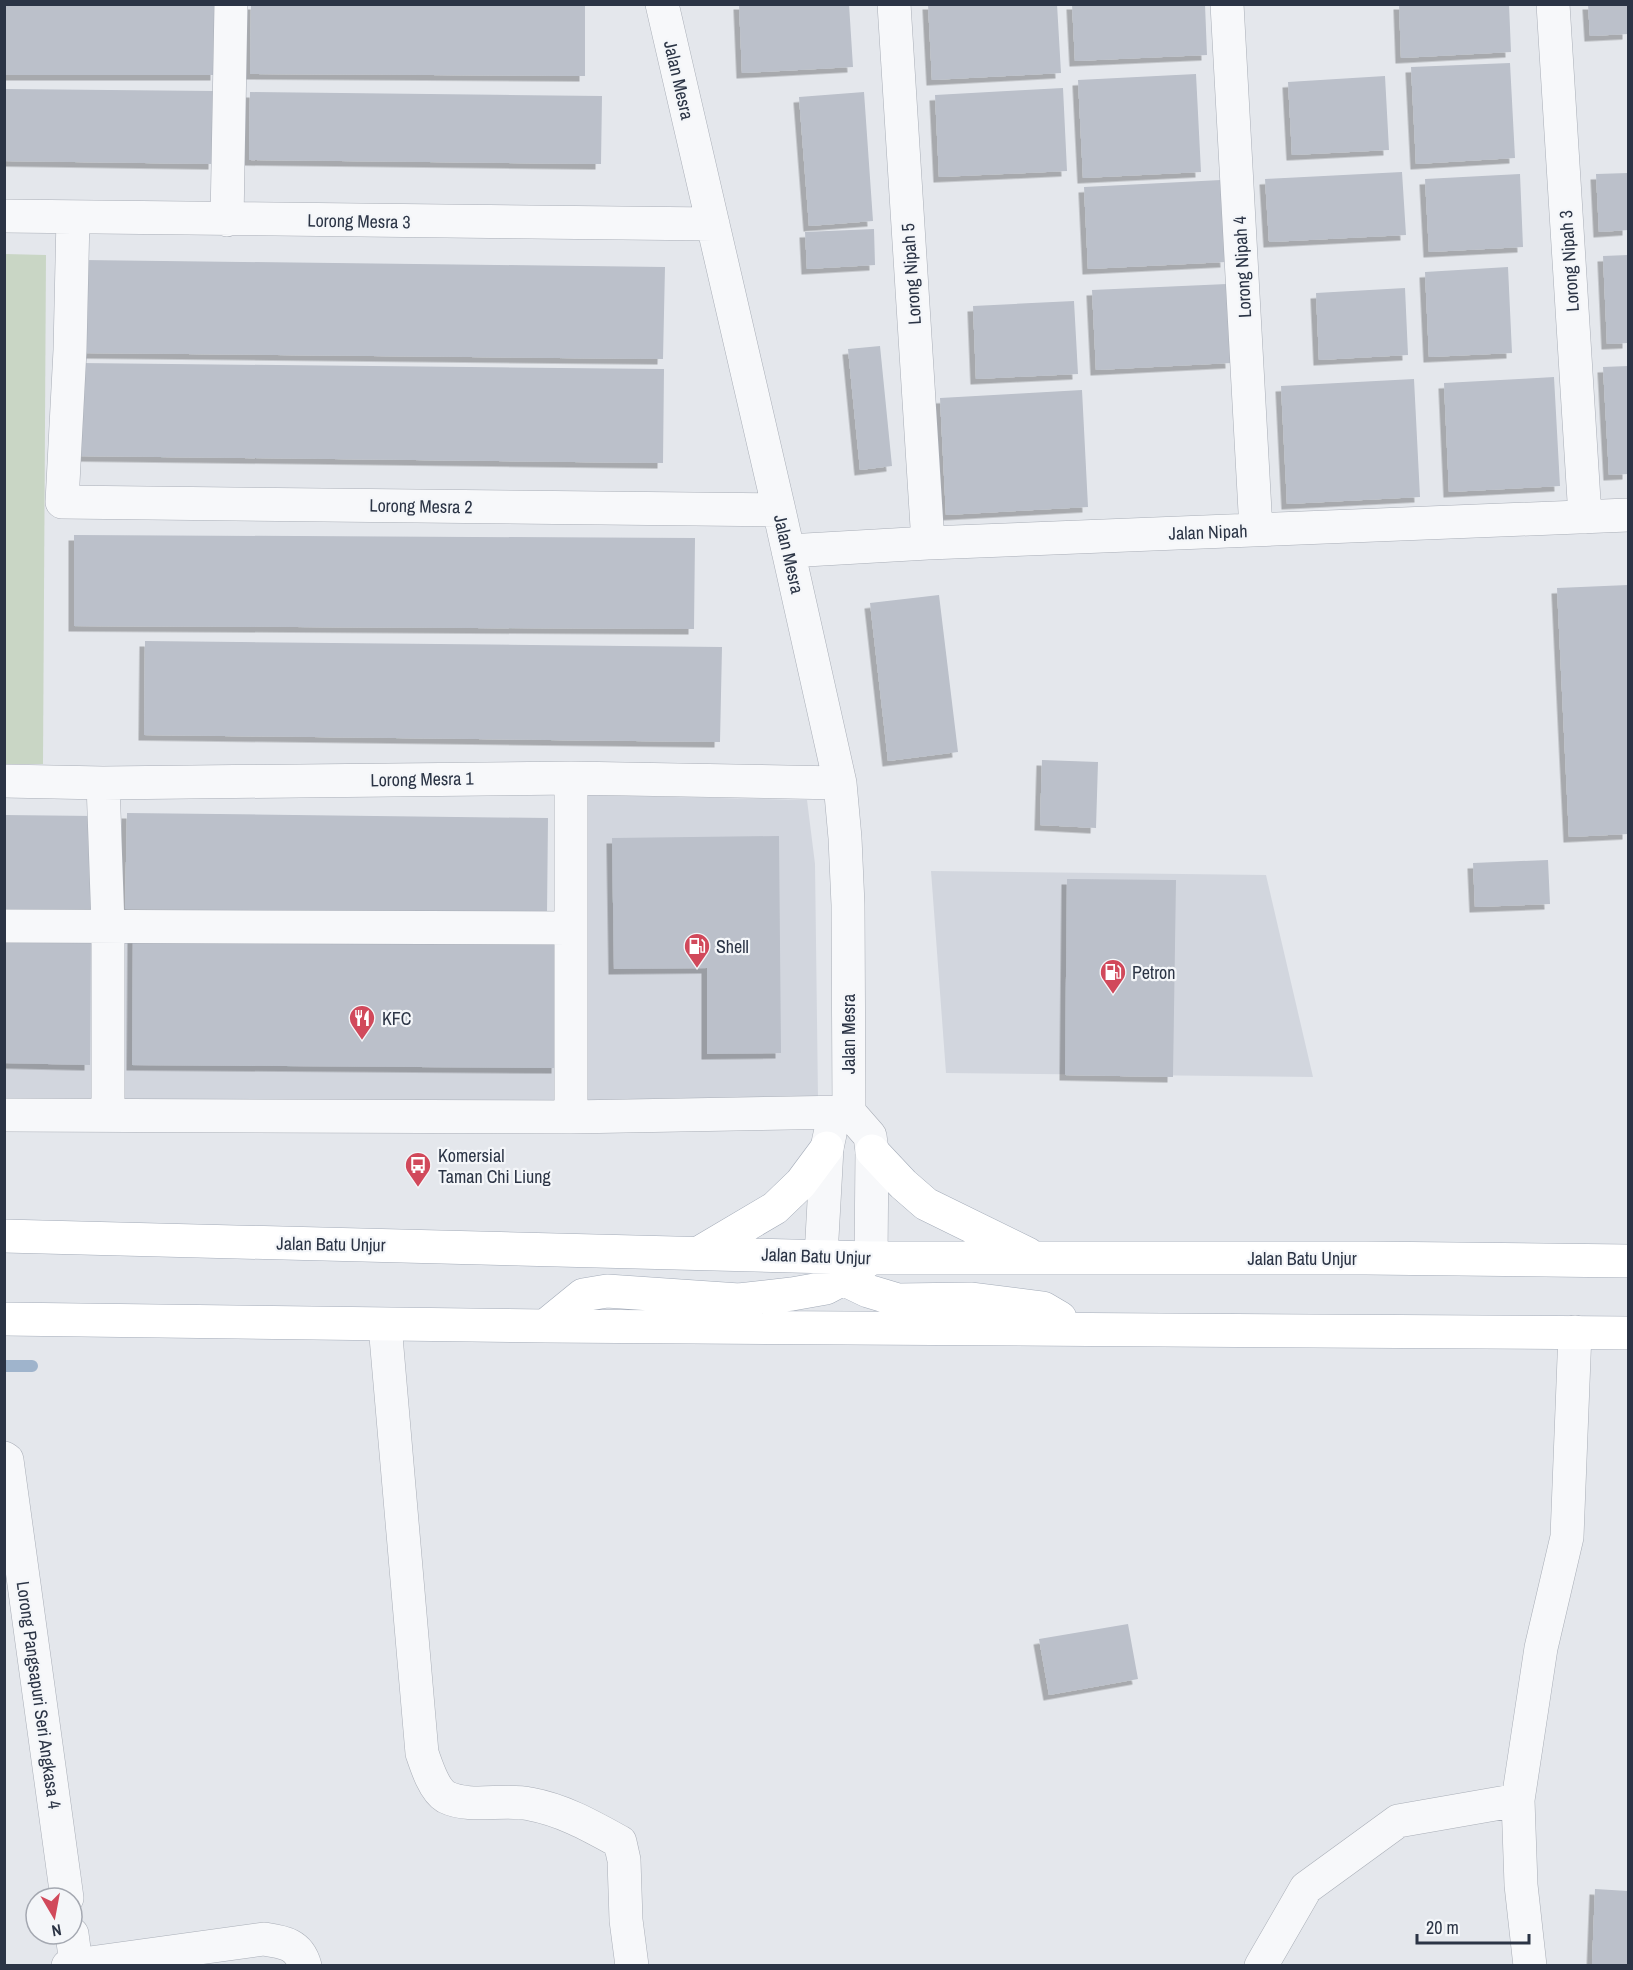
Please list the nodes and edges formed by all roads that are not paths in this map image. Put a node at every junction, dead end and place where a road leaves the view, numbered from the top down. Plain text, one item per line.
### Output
1 (231, 4) edge
2 (662, 4) edge
3 (894, 4) edge
4 (1227, 4) edge
5 (1553, 4) edge
6 (4, 216) edge
7 (73, 217) junction
8 (227, 220) junction
9 (713, 224) junction
10 (779, 510) junction
11 (1629, 515) edge
12 (1586, 517) junction
13 (1256, 530) junction
14 (928, 543) junction
15 (788, 551) junction
16 (571, 778) junction
17 (4, 781) edge
18 (103, 783) junction
19 (840, 783) junction
20 (4, 926) edge
21 (108, 926) junction
22 (571, 928) junction
23 (849, 1112) junction
24 (4, 1115) edge
25 (108, 1115) junction
26 (571, 1118) junction
27 (827, 1148) junction
28 (872, 1151) junction
29 (4, 1236) edge
30 (699, 1253) junction
31 (871, 1258) junction
32 (1038, 1258) junction
33 (1629, 1261) edge
34 (832, 1267) junction
35 (4, 1319) edge
36 (385, 1325) junction
37 (545, 1326) junction
38 (1078, 1328) junction
39 (1575, 1332) junction
40 (1629, 1333) edge
41 (4, 1458) edge
42 (1518, 1800) junction
43 (65, 1886) edge
44 (72, 1955) edge
45 (303, 1960) edge
46 (632, 1965) edge
47 (1262, 1965) edge
48 (1530, 1965) edge

1 - 8 street
2 - 9 street, Jalan Mesra
3 - 14 street, Lorong Nipah 5
4 - 13 street, Lorong Nipah 4
5 - 12 street, Lorong Nipah 3
6 - 7 street, Lorong Mesra 3
7 - 8 street, Lorong Mesra 3
7 - 10 street, Lorong Mesra 2
8 - 9 street, Lorong Mesra 3
9 - 10 street, Jalan Mesra
10 - 15 street, Jalan Mesra
11 - 12 street, Jalan Nipah
12 - 13 street, Jalan Nipah
13 - 14 street, Jalan Nipah
14 - 15 street, Jalan Nipah
15 - 19 street, Jalan Mesra
16 - 18 street, Lorong Mesra 1
16 - 19 street, Lorong Mesra 1
16 - 22 street
17 - 18 street, Lorong Mesra 1
18 - 21 street
19 - 23 street, Jalan Mesra
20 - 21 street
21 - 22 street
21 - 25 street
22 - 26 street
23 - 26 street
23 - 27 street
23 - 28 street
24 - 25 street
25 - 26 street
27 - 30 main road
27 - 34 street
28 - 31 street
28 - 32 main road
29 - 30 main road, Jalan Batu Unjur
30 - 34 main road, Jalan Batu Unjur
31 - 32 main road, Jalan Batu Unjur
31 - 34 main road
32 - 33 main road, Jalan Batu Unjur
34 - 37 main road
34 - 38 main road
35 - 36 main road
36 - 37 main road
36 - 46 street
37 - 38 main road
38 - 39 main road
39 - 40 main road
39 - 42 street
41 - 43 street, Lorong Pangsapuri Seri Angkasa 4
42 - 47 street
42 - 48 street
44 - 45 street

